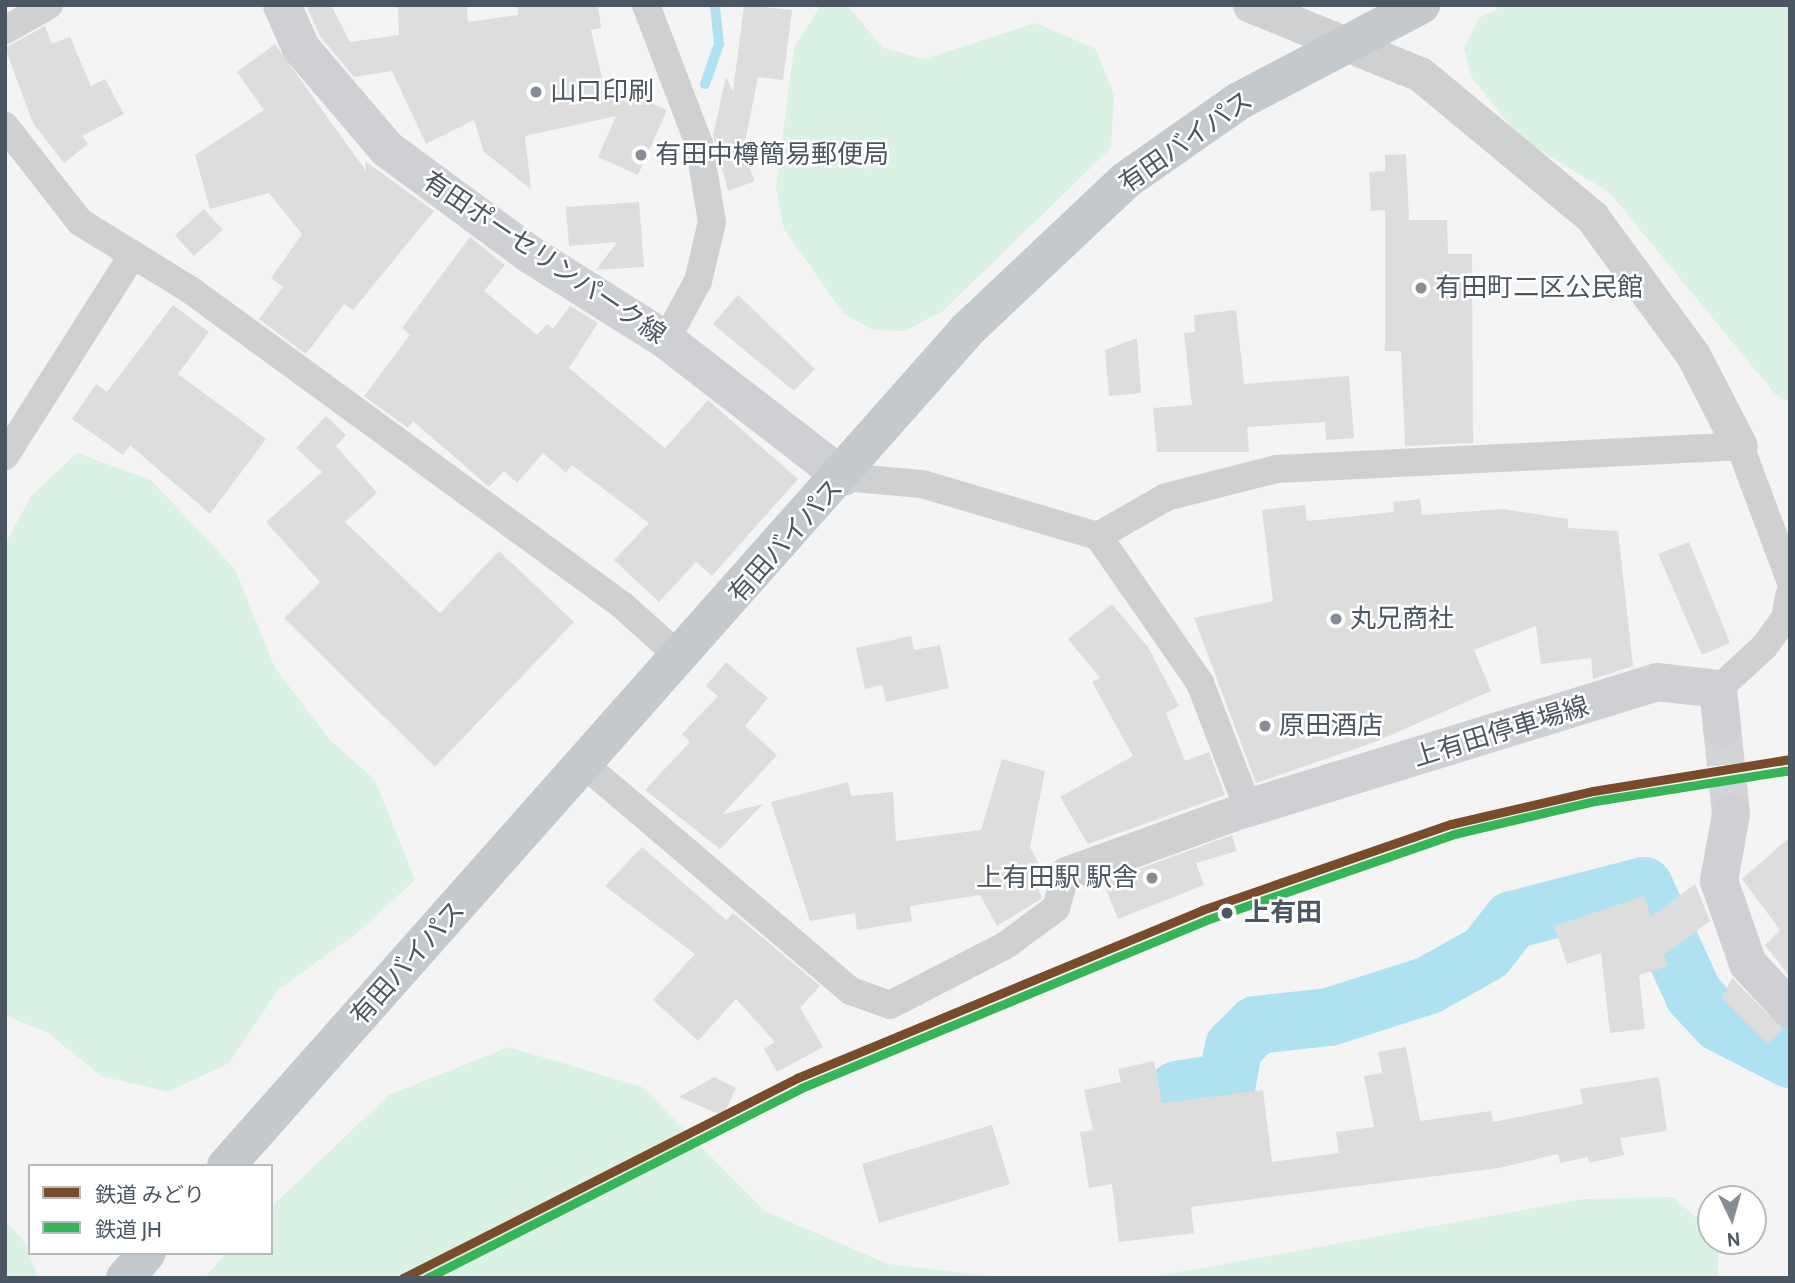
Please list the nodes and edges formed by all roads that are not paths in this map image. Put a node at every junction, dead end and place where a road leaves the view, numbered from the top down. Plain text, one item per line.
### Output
1 (49, 5) edge
2 (282, 5) edge
3 (646, 5) edge
4 (1250, 5) edge
5 (1421, 5) edge
6 (5, 30) edge
7 (5, 127) edge
8 (133, 254) junction
9 (666, 340) junction
10 (1740, 446) junction
11 (5, 456) edge
12 (843, 477) junction
13 (1098, 536) junction
14 (1790, 580) edge
15 (1790, 593) edge
16 (681, 658) junction
17 (1718, 689) junction
18 (1722, 727) tunnel mouth
19 (585, 765) junction
20 (1248, 808) junction
21 (1731, 814) tunnel mouth
22 (1066, 874) joint
23 (1790, 1009) edge
24 (228, 1164) edge
25 (145, 1255) edge
26 (125, 1278) edge

1 - 6 street
2 - 9 main road, 有田ポーセリンパーク線
3 - 9 street
4 - 10 street
5 - 12 highway, 有田バイパス
7 - 8 street
8 - 11 street
8 - 16 street
9 - 12 main road, 有田ポーセリンパーク線
10 - 13 street
10 - 14 street
12 - 13 street
12 - 16 highway, 有田バイパス
13 - 20 street
15 - 17 street
16 - 19 highway, 有田バイパス
17 - 18 main road
17 - 20 main road, 上有田停車場線
19 - 22 street
19 - 24 highway, 有田バイパス
20 - 22 street
21 - 23 main road
25 - 26 highway

